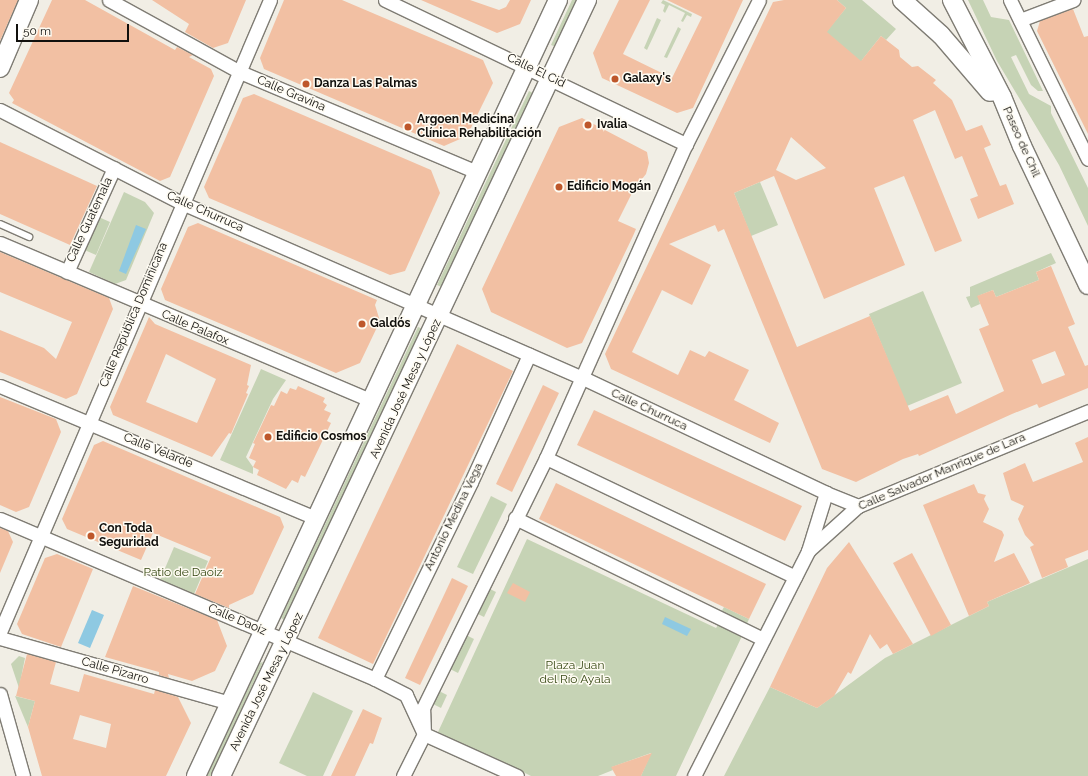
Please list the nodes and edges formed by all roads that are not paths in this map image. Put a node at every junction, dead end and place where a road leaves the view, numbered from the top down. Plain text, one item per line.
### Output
1 (29, 0) edge
2 (109, 0) edge
3 (270, 0) edge
4 (385, 0) edge
5 (558, 0) edge
6 (587, 0) edge
7 (759, 0) edge
8 (902, 0) edge
9 (952, 0) edge
10 (1010, 0) edge
11 (1073, 0) edge
12 (1020, 20) junction
13 (962, 22) junction
14 (942, 35) junction
15 (527, 66) junction
16 (0, 68) edge
17 (240, 72) junction
18 (552, 78) junction
19 (0, 110) edge
20 (686, 144) junction
21 (1022, 146) junction
22 (1087, 155) edge
23 (114, 168) junction
24 (479, 173) junction
25 (182, 203) junction
26 (0, 224) edge
27 (29, 237) dead end
28 (0, 243) edge
29 (67, 272) junction
30 (1088, 285) edge
31 (138, 304) junction
32 (415, 304) junction
33 (440, 315) junction
34 (529, 354) junction
35 (583, 378) junction
36 (0, 386) edge
37 (370, 400) junction
38 (1088, 411) edge
39 (88, 423) junction
40 (546, 458) junction
41 (826, 493) junction
42 (858, 506) junction
43 (315, 518) junction
44 (516, 518) junction
45 (0, 519) edge
46 (41, 536) junction
47 (808, 551) junction
48 (795, 578) junction
49 (262, 630) junction
50 (0, 632) edge
51 (0, 638) edge
52 (763, 639) junction
53 (286, 641) junction
54 (375, 679) junction
55 (0, 694) edge
56 (229, 704) junction
57 (5, 729) edge
58 (424, 734) junction
59 (23, 776) edge
60 (196, 776) edge
61 (221, 776) edge
62 (403, 776) edge
63 (517, 776) edge
64 (694, 776) edge

1 - 16 street
2 - 17 street, Calle Gravina
3 - 17 street, Calle República Dominicana
4 - 15 street, Calle El Cid
5 - 15 street, Avenida José Mesa y López
6 - 18 street, Avenida José Mesa y López
7 - 20 street
8 - 14 street
9 - 13 street, Paseo de Chil
10 - 12 street
11 - 12 street
12 - 22 street
13 - 14 street
13 - 21 street, Paseo de Chil
14 - 21 street
15 - 18 street, Calle El Cid
15 - 24 street, Avenida José Mesa y López
17 - 24 street, Calle Gravina
17 - 25 street, Calle República Dominicana
18 - 20 street, Calle El Cid
18 - 33 street, Avenida José Mesa y López
19 - 23 street, Calle Churruca
20 - 35 street
21 - 30 street, Paseo de Chil
23 - 25 street, Calle Churruca
23 - 29 street, Calle Guatemala
24 - 32 street, Avenida José Mesa y López
25 - 31 street, Calle República Dominicana
25 - 32 street, Calle Churruca
26 - 27 lane
28 - 29 street, Calle Palafox
29 - 31 street, Calle Palafox
31 - 37 street, Calle Palafox
31 - 39 street, Calle República Dominicana
32 - 33 street, Calle Churruca
32 - 37 street, Avenida José Mesa y López
33 - 34 street, Calle Churruca
33 - 53 street, Avenida José Mesa y López
34 - 35 street, Calle Churruca
34 - 54 street, Antonio Medina Vega
35 - 40 street
35 - 41 street, Calle Churruca
36 - 39 street, Calle Velarde
37 - 43 street, Avenida José Mesa y López
38 - 42 street, Calle Salvador Manrique de Lara
39 - 43 street, Calle Velarde
39 - 46 street, Calle República Dominicana
40 - 44 street
40 - 48 street
41 - 42 street, Calle Churruca
41 - 47 street, Calle Salvador Manrique de Lara
42 - 47 street, Calle Salvador Manrique de Lara
43 - 49 street, Avenida José Mesa y López
44 - 52 street
44 - 58 street
45 - 46 street, Calle Daoiz
46 - 49 street, Calle Daoiz
46 - 50 street, Calle República Dominicana
47 - 48 street, Calle Salvador Manrique de Lara
48 - 52 street, Calle Salvador Manrique de Lara
49 - 53 street, Calle Daoiz
49 - 56 street, Avenida José Mesa y López
51 - 56 street, Calle Pizarro
52 - 64 street, Calle Salvador Manrique de Lara
53 - 54 street, Calle Daoiz
53 - 61 street, Avenida José Mesa y López
54 - 58 street, Calle Daoiz
55 - 57 street
56 - 60 street, Avenida José Mesa y López
57 - 59 street
58 - 62 street
58 - 63 street

